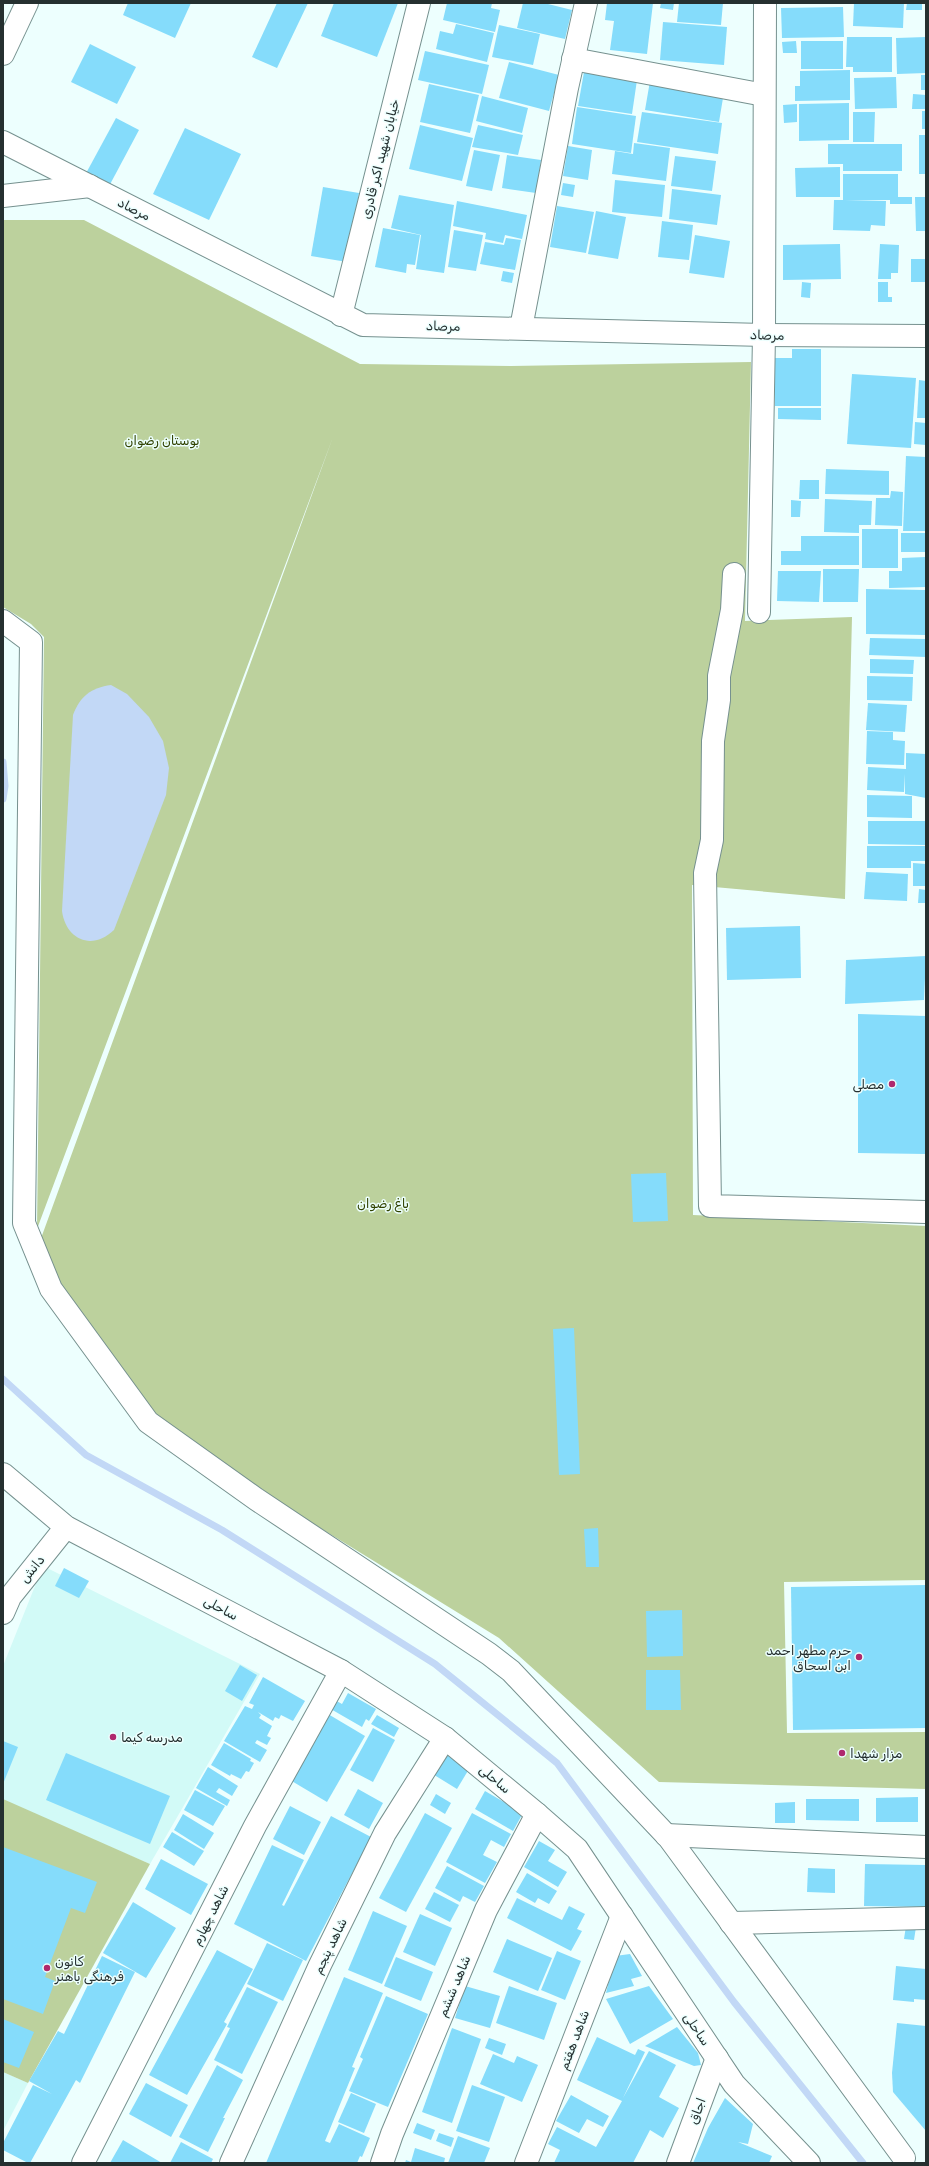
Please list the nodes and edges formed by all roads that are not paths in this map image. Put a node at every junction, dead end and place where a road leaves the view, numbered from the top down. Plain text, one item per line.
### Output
1 (27, 3) edge
2 (419, 3) edge
3 (586, 3) edge
4 (765, 3) edge
5 (3, 54) edge
6 (573, 59) junction
7 (764, 95) junction
8 (3, 142) edge
9 (90, 186) junction
10 (3, 196) edge
11 (341, 315) junction
12 (521, 328) junction
13 (764, 335) junction
14 (926, 336) edge
15 (734, 574) dead end
16 (759, 612) dead end
17 (3, 621) edge
18 (926, 1212) edge
19 (3, 1474) edge
20 (66, 1527) junction
21 (3, 1613) edge
22 (341, 1671) junction
23 (446, 1738) junction
24 (537, 1814) junction
25 (666, 1835) junction
26 (926, 1847) edge
27 (622, 1916) junction
28 (926, 1918) edge
29 (731, 1924) junction
30 (717, 2058) junction
31 (788, 2154) edge
32 (904, 2158) dead end
33 (83, 2163) edge
34 (232, 2163) edge
35 (382, 2163) edge
36 (526, 2163) edge
37 (678, 2163) edge
38 (809, 2163) edge

1 - 5 street
2 - 11 street, خیابان شهید اکبر قادری
3 - 6 street
4 - 7 street
6 - 7 street
6 - 12 street
7 - 13 street
8 - 9 street, مرصاد
9 - 10 street
9 - 11 street, مرصاد
11 - 12 street, مرصاد
12 - 13 street, مرصاد
13 - 14 street, مرصاد
13 - 16 street
15 - 18 street
17 - 25 street
19 - 20 street, ساحلی
20 - 21 street, دانش
20 - 22 street, ساحلی
22 - 23 street, ساحلی
22 - 33 street, شاهد چهارم
23 - 24 street, ساحلی
23 - 34 street, شاهد پنجم
24 - 27 street, ساحلی
24 - 35 street, شاهد ششم
25 - 26 street
25 - 29 street
27 - 30 street, ساحلی
27 - 36 street, شاهد هفتم
28 - 29 street
29 - 32 street
30 - 31 street, ساحلی
30 - 37 street, اجاق
31 - 38 street, ساحلی

